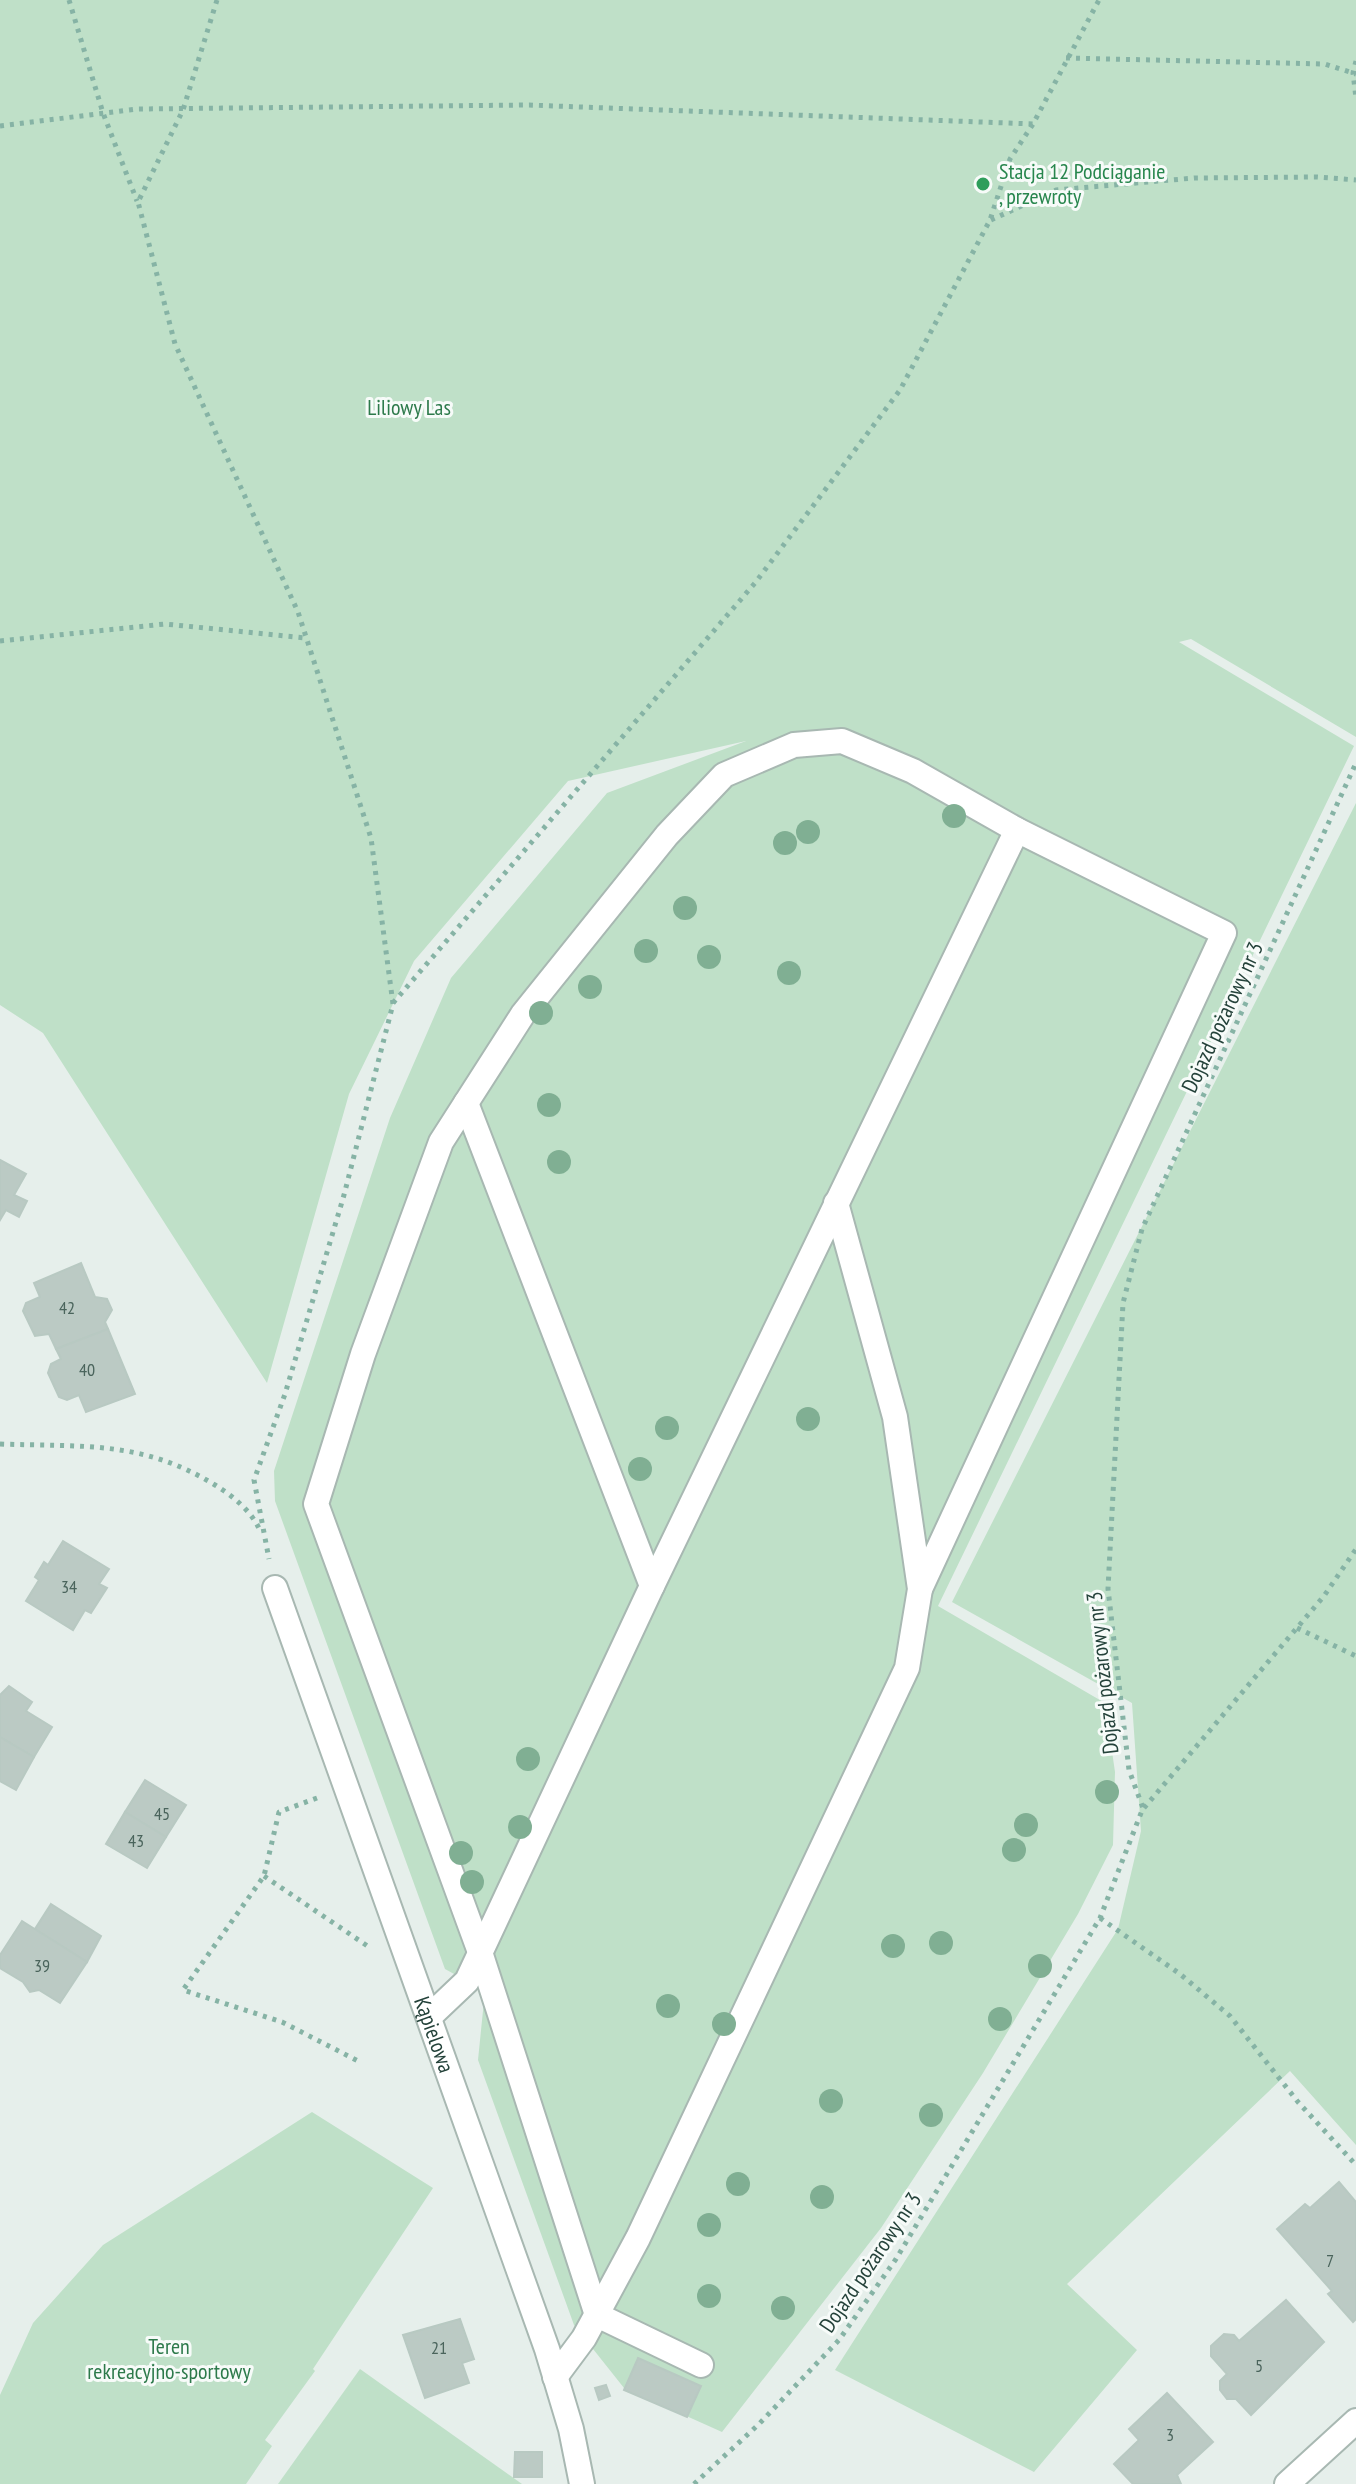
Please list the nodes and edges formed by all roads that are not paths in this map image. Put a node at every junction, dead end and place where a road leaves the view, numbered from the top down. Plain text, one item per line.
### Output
1 (1017, 830) junction
2 (466, 1103) junction
3 (836, 1203) junction
4 (652, 1586) junction
5 (275, 1588) road end
6 (920, 1589) junction
7 (480, 1952) junction
8 (429, 2017) junction
9 (597, 2315) junction
10 (701, 2365) dead end
11 (555, 2377) junction
12 (1356, 2421) edge
13 (582, 2484) edge
14 (1287, 2484) edge

1 - 2 street
1 - 3 street
1 - 6 street
2 - 4 street
2 - 7 street
3 - 4 street
3 - 6 street
4 - 7 street
5 - 8 street, Kąpielowa
6 - 9 street
7 - 8 street
7 - 9 street
8 - 11 street, Kąpielowa
9 - 10 street
9 - 11 street
11 - 13 street, Kąpielowa
12 - 14 street

